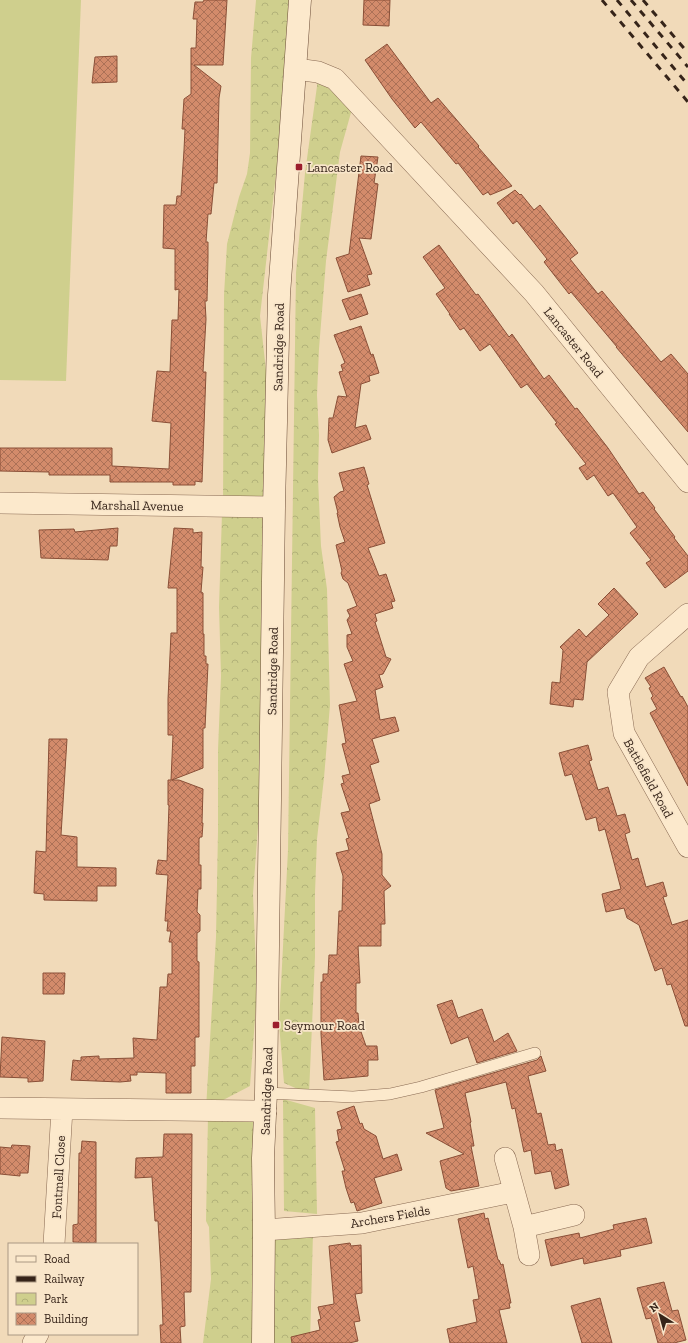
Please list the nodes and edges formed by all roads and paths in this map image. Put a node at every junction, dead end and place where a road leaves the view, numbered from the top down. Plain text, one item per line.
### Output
1 (300, 0) edge
2 (296, 69) junction
3 (688, 482) edge
4 (0, 503) edge
5 (274, 506) junction
6 (688, 614) edge
7 (688, 846) edge
8 (535, 1054) dead end
9 (266, 1102) junction
10 (0, 1108) edge
11 (62, 1109) junction
12 (505, 1158) dead end
13 (514, 1192) junction
14 (574, 1215) dead end
15 (524, 1227) junction
16 (264, 1230) junction
17 (54, 1243) edge
18 (529, 1255) dead end
19 (263, 1343) edge

1 - 2 main road, Sandridge Road
2 - 3 street, Lancaster Road
2 - 5 main road, Sandridge Road
4 - 5 street, Marshall Avenue
5 - 9 main road, Sandridge Road
6 - 7 street, Battlefield Road
8 - 9 lane
9 - 11 street
9 - 16 main road, Sandridge Road
10 - 11 street
11 - 17 street, Fontmell Close
12 - 13 street
13 - 15 street
13 - 16 street, Archers Fields
14 - 15 street
15 - 18 street
16 - 19 main road, Sandridge Road

